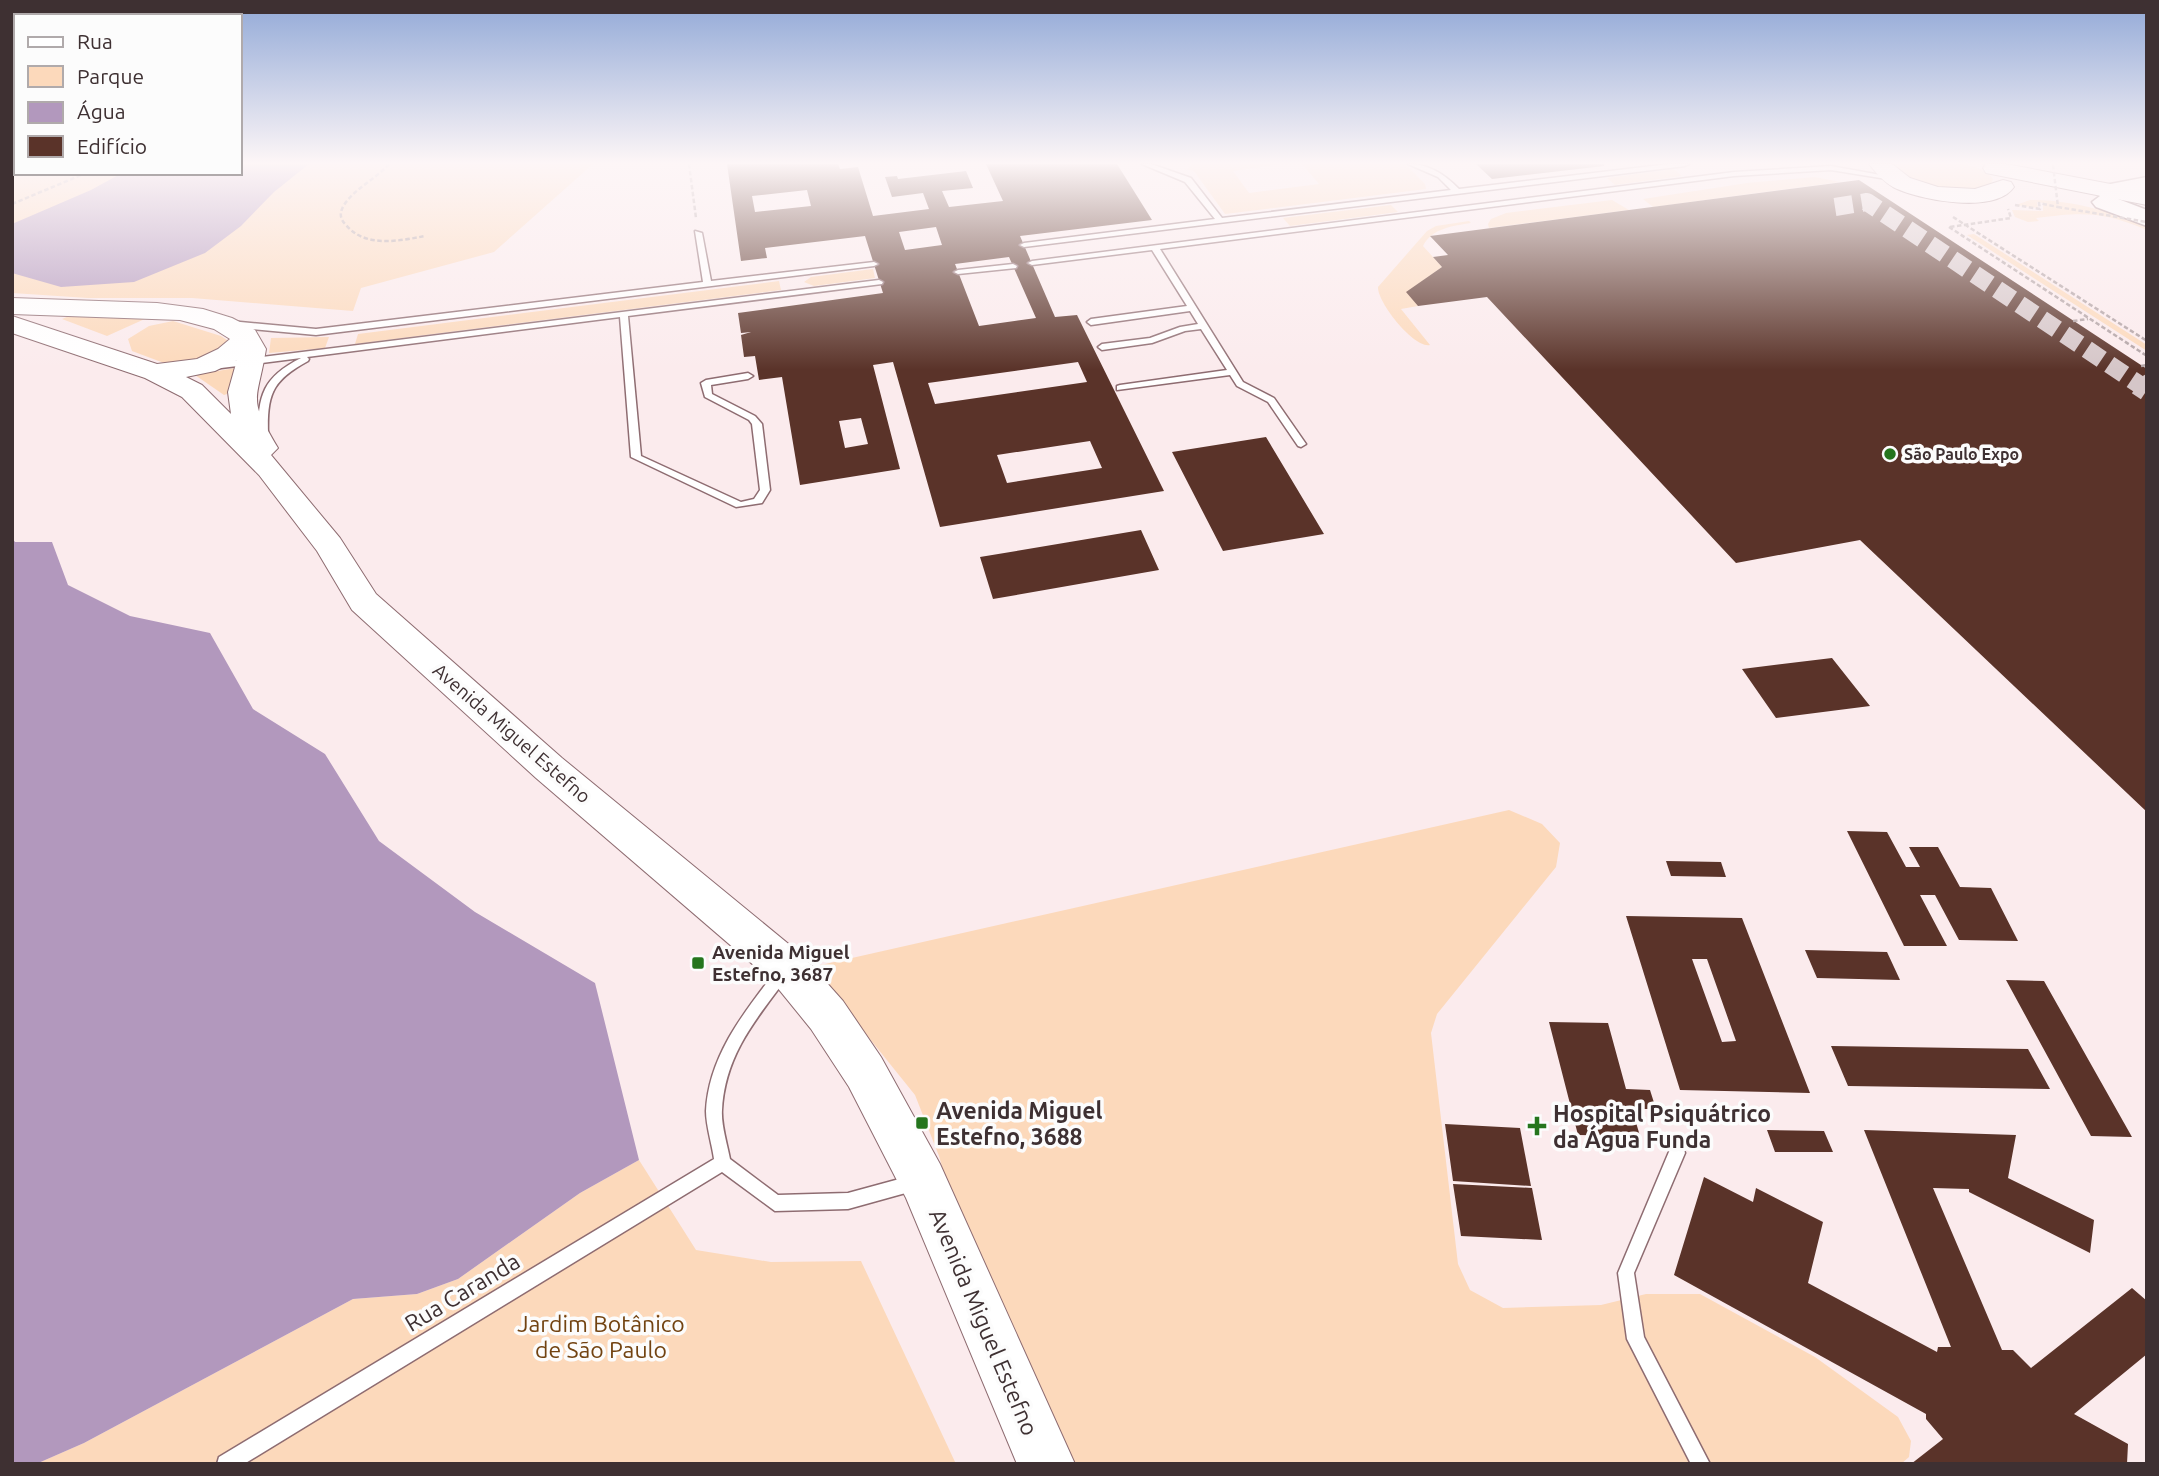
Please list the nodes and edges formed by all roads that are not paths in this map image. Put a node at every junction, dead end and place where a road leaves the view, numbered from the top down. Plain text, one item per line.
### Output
1 (698, 233) dead end
2 (1123, 233) edge
3 (1277, 233) edge
4 (1268, 234) joint
5 (1024, 245) dead end
6 (1155, 248) junction
7 (1032, 263) dead end
8 (874, 264) dead end
9 (1013, 266) dead end
10 (958, 272) dead end
11 (788, 274) junction
12 (880, 282) dead end
13 (707, 284) junction
14 (791, 293) junction
15 (12, 306) edge
16 (1192, 308) junction
17 (178, 312) junction
18 (624, 314) junction
19 (1091, 322) dead end
20 (12, 324) edge
21 (1204, 326) junction
22 (240, 340) junction
23 (1102, 347) dead end
24 (323, 353) junction
25 (110, 358) junction
26 (155, 372) junction
27 (748, 376) dead end
28 (1235, 376) junction
29 (1120, 388) dead end
30 (1301, 444) dead end
31 (266, 458) junction
32 (787, 968) junction
33 (1677, 1153) dead end
34 (723, 1163) junction
35 (923, 1181) junction
36 (226, 1464) edge
37 (1046, 1464) edge
38 (1702, 1464) edge

1 - 13 lane
2 - 5 lane
3 - 4 lane
4 - 6 lane
6 - 7 lane
6 - 16 lane
8 - 11 lane
9 - 10 lane
11 - 13 lane
11 - 14 lane
12 - 14 lane
13 - 22 lane
14 - 18 lane
15 - 17 main road
16 - 19 lane
16 - 21 lane
17 - 22 main road
17 - 25 main road
18 - 24 lane
18 - 27 lane
20 - 25 main road, Avenida Miguel Estefno
21 - 23 lane
21 - 28 lane
22 - 24 lane
22 - 26 main road
22 - 31 main road, Avenida Miguel Estefno
24 - 31 lane
25 - 26 main road, Avenida Miguel Estefno
26 - 31 main road, Avenida Miguel Estefno
28 - 29 lane
28 - 30 lane
31 - 32 main road, Avenida Miguel Estefno
32 - 34 lane
32 - 35 main road, Avenida Miguel Estefno
33 - 38 lane
34 - 35 lane
34 - 36 lane, Rua Caranda
35 - 37 main road, Avenida Miguel Estefno

